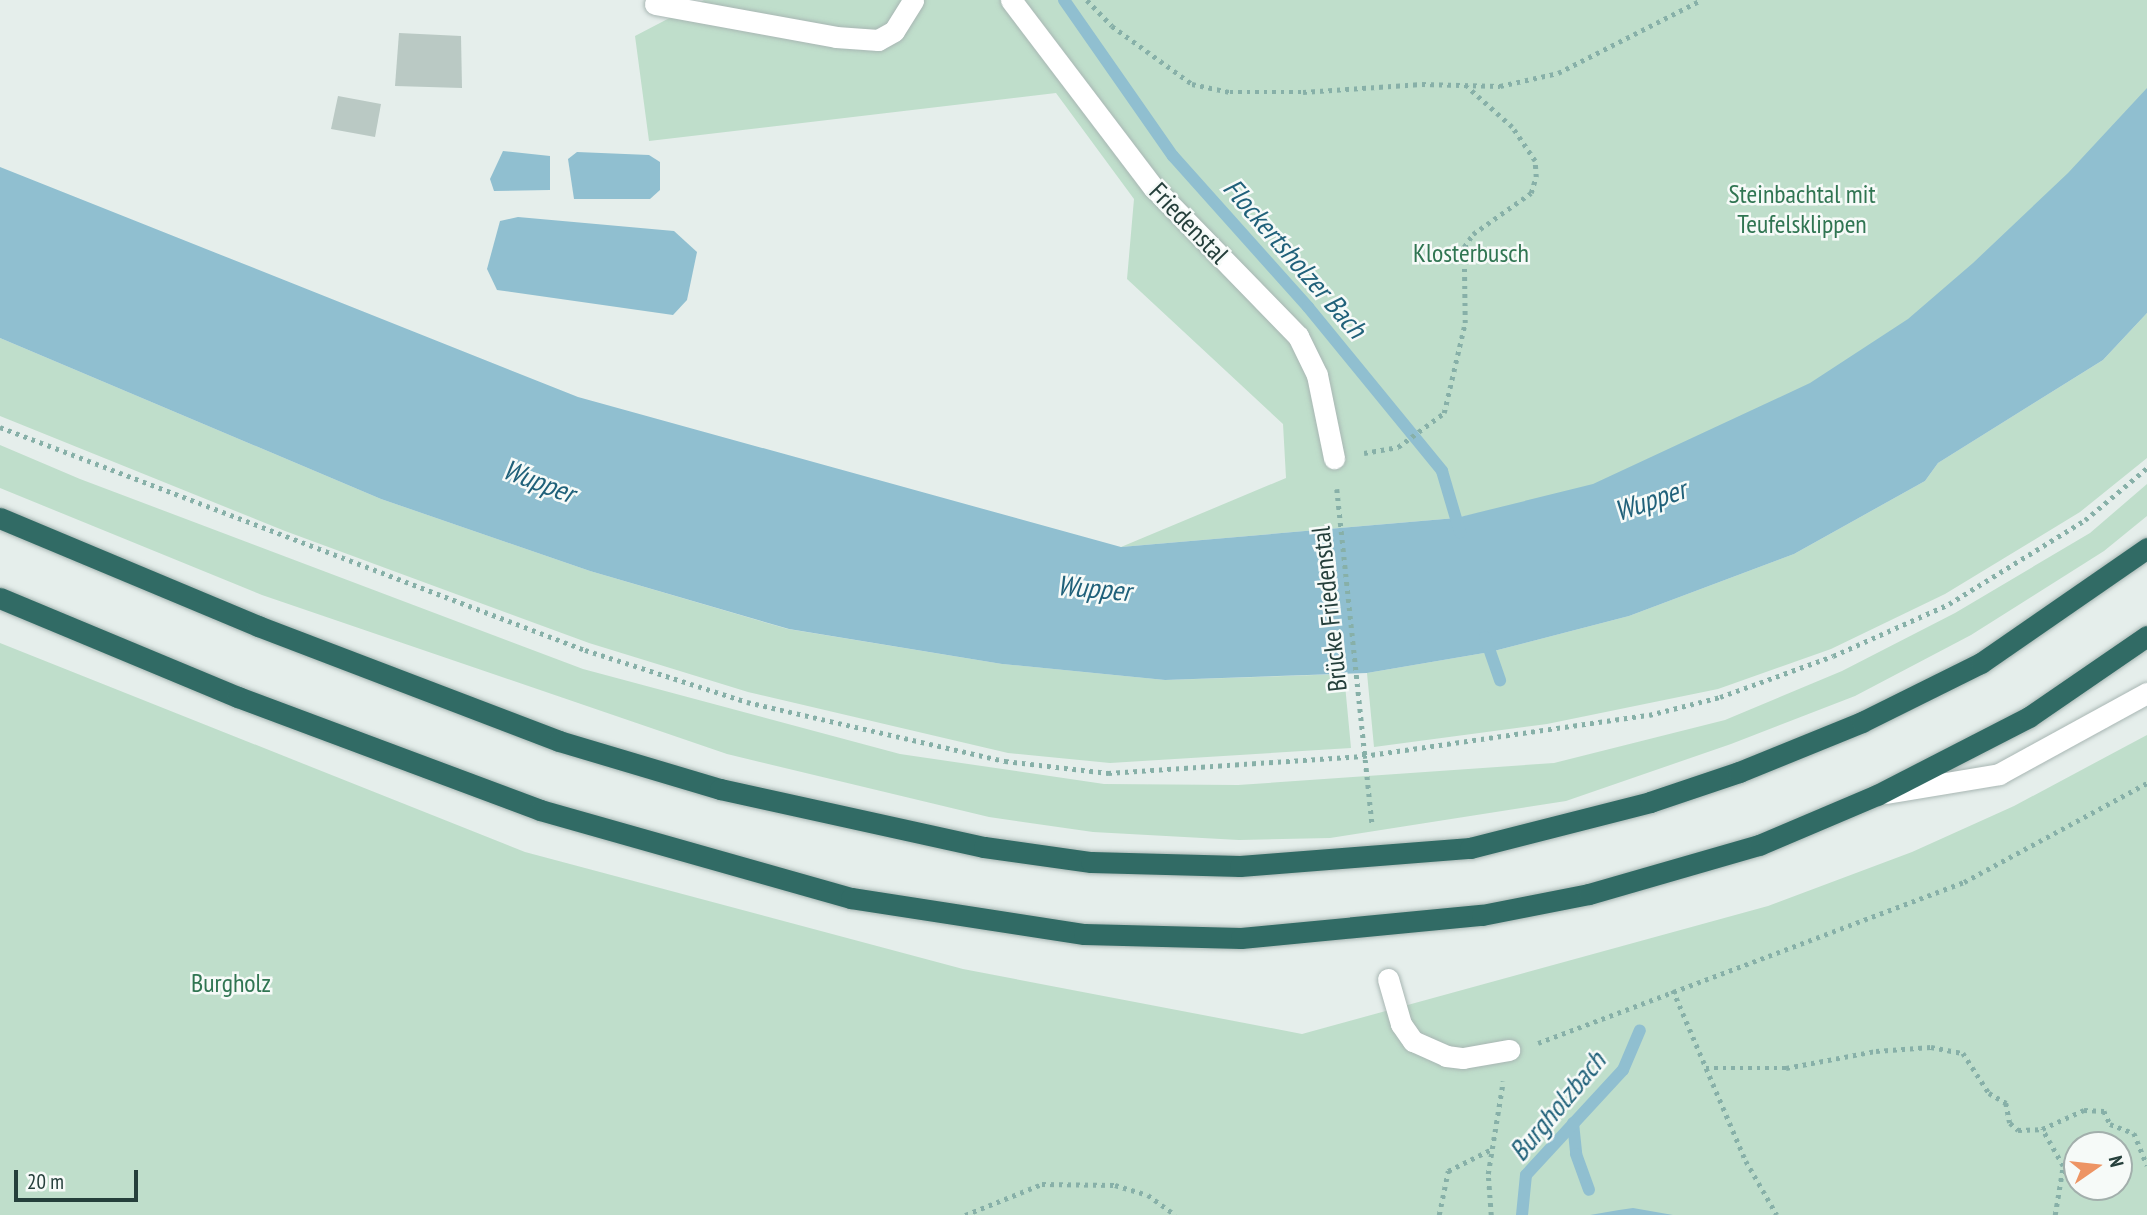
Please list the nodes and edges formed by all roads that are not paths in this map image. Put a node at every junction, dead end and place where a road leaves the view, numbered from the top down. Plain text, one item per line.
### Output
1 (913, 0) edge
2 (1011, 0) edge
3 (655, 4) dead end
4 (1334, 458) road end
5 (0, 518) edge
6 (2147, 548) edge
7 (0, 598) edge
8 (2147, 636) edge
9 (2147, 693) edge
10 (1877, 795) junction
11 (1388, 979) dead end
12 (1509, 1050) road end

1 - 3 lane
2 - 4 lane, Friedenstal
5 - 6 highway
7 - 10 highway
8 - 10 highway
9 - 10 lane
11 - 12 lane

